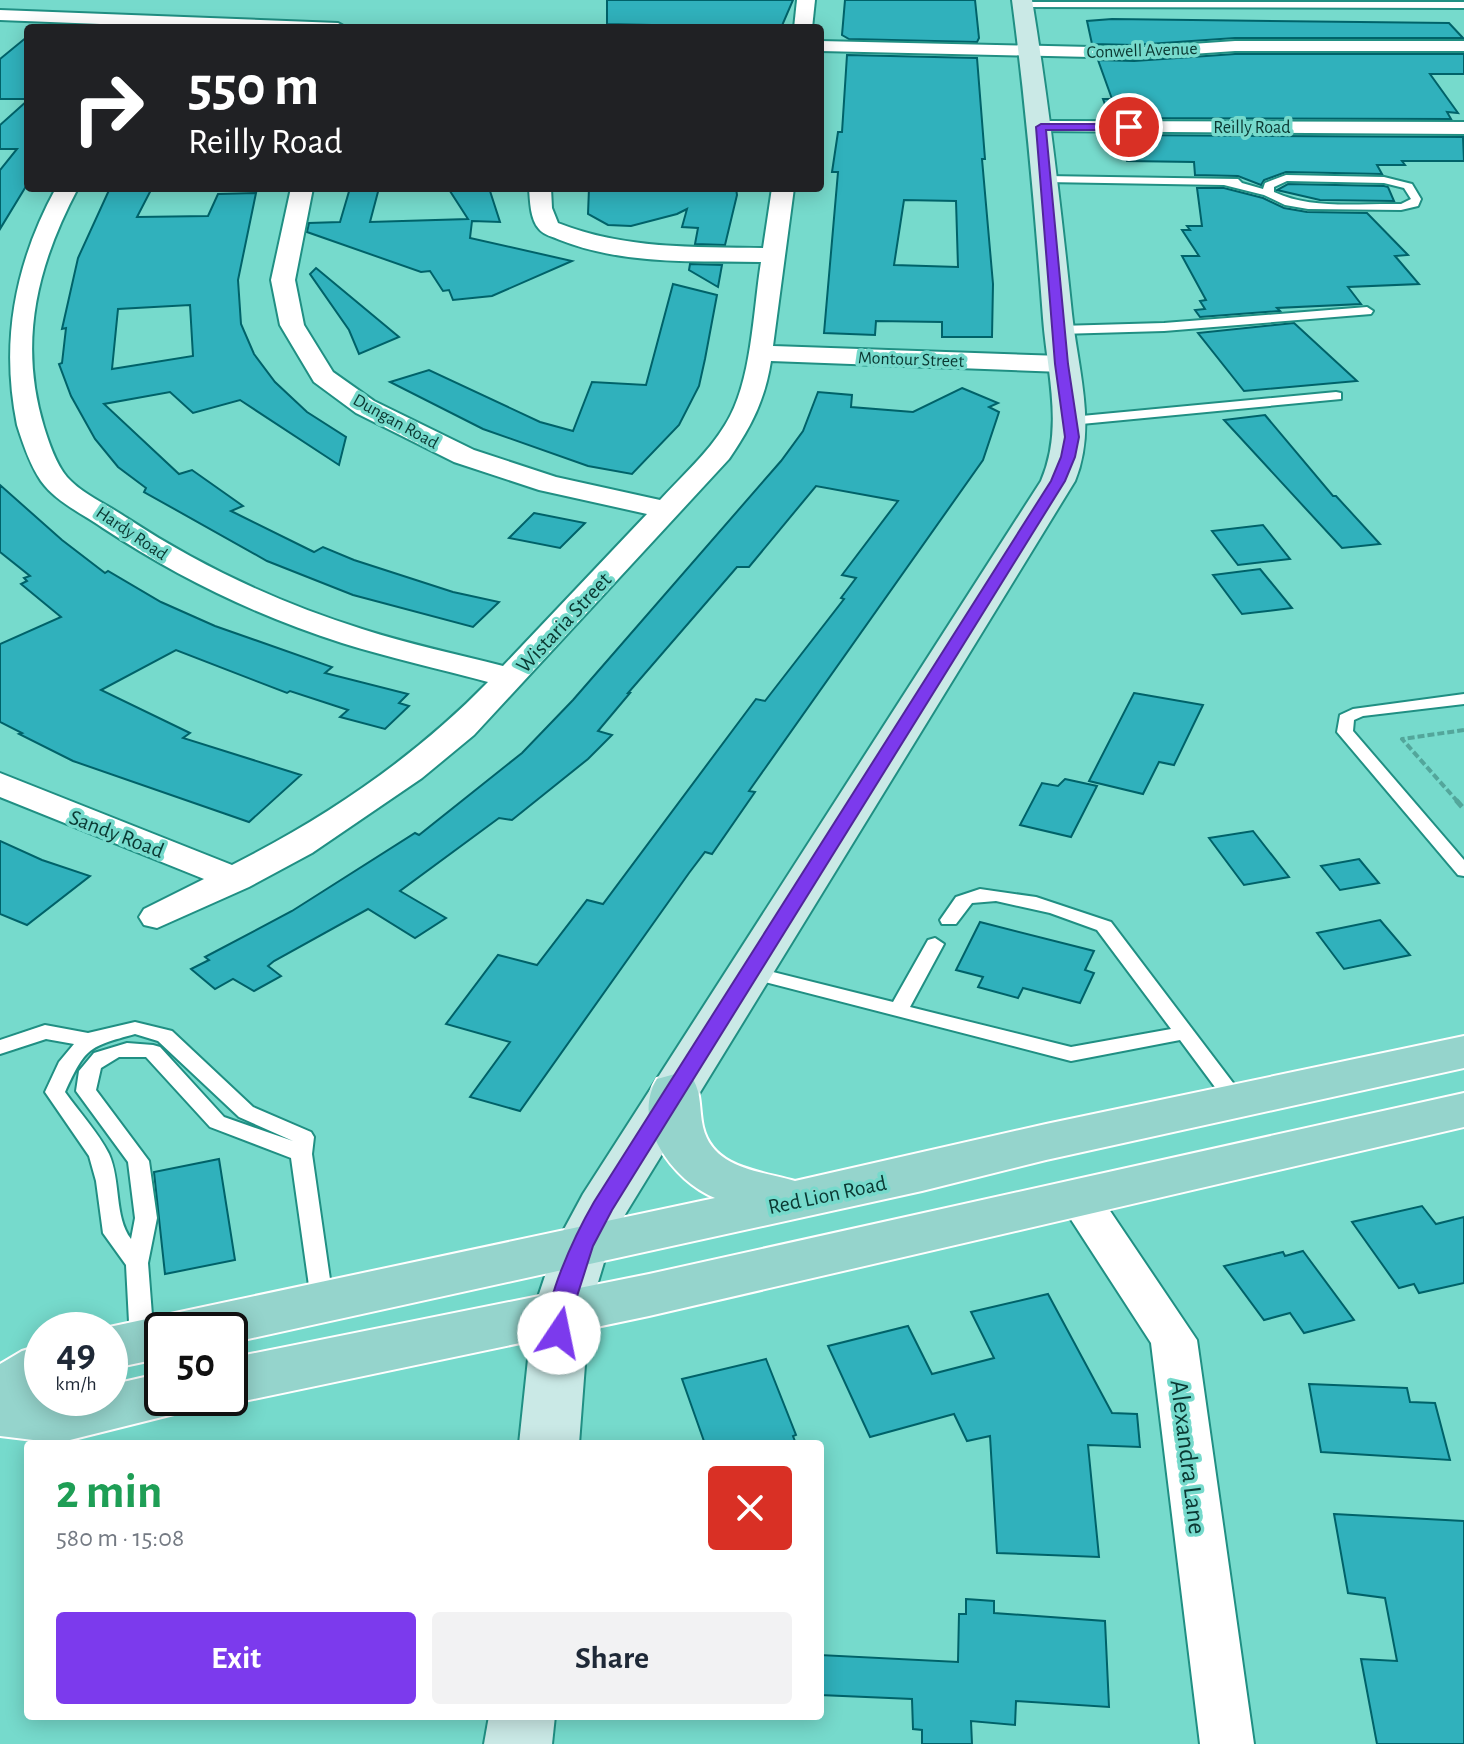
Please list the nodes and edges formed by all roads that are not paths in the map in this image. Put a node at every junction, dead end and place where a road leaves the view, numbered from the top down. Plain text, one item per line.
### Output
1 (806, 0) edge
2 (1023, 2) edge
3 (1214, 2) edge
4 (1398, 2) edge
5 (1464, 5) edge
6 (0, 15) edge
7 (234, 24) edge
8 (803, 24) edge
9 (824, 46) edge
10 (1464, 46) edge
11 (1031, 52) junction
12 (1041, 127) junction
13 (1464, 128) edge
14 (1045, 179) junction
15 (1277, 180) junction
16 (1228, 183) junction
17 (65, 192) edge
18 (301, 192) edge
19 (540, 192) edge
20 (782, 192) edge
21 (1268, 193) junction
22 (774, 255) junction
23 (1367, 311) dead end
24 (1059, 330) junction
25 (761, 353) junction
26 (1062, 364) junction
27 (1336, 396) dead end
28 (1071, 421) junction
29 (666, 510) junction
30 (510, 678) junction
31 (1464, 699) edge
32 (0, 783) edge
33 (1464, 871) edge
34 (236, 879) junction
35 (157, 917) dead end
36 (949, 920) dead end
37 (935, 944) dead end
38 (749, 972) junction
39 (898, 1010) junction
40 (1185, 1033) junction
41 (88, 1040) junction
42 (0, 1047) edge
43 (1464, 1052) edge
44 (675, 1091) junction
45 (1236, 1101) junction
46 (1464, 1110) edge
47 (301, 1154) junction
48 (1079, 1198) junction
49 (798, 1200) junction
50 (582, 1246) junction
51 (137, 1263) junction
52 (322, 1300) junction
53 (146, 1312) edge
54 (561, 1312) junction
55 (248, 1316) edge
56 (248, 1377) edge
57 (24, 1378) edge
58 (0, 1392) edge
59 (144, 1400) edge
60 (0, 1413) edge
61 (549, 1440) edge
62 (521, 1720) edge
63 (518, 1744) edge
64 (1227, 1744) edge

1 - 8 street
2 - 3 lane
2 - 11 main road
3 - 4 lane
4 - 5 lane
6 - 7 street
9 - 11 street, Conwell Avenue
10 - 11 street, Conwell Avenue
11 - 12 main road
12 - 13 street, Reilly Road
12 - 14 main road
14 - 16 lane
14 - 24 main road
15 - 16 lane
15 - 21 lane
15 - 21 lane
16 - 21 lane
17 - 30 street, Hardy Road
18 - 29 street, Dungan Road
19 - 22 street
20 - 22 street, Wistaria Street
22 - 25 street, Wistaria Street
23 - 24 lane
24 - 26 main road
25 - 26 street, Montour Street
25 - 29 street, Wistaria Street
26 - 28 main road
27 - 28 lane
28 - 38 main road
29 - 30 street, Wistaria Street
30 - 34 street, Wistaria Street
31 - 33 lane
32 - 34 street, Sandy Road
34 - 35 street, Wistaria Street
36 - 40 lane
37 - 39 lane
38 - 39 lane
38 - 44 main road
39 - 40 lane
40 - 45 lane
41 - 42 lane
41 - 47 lane
41 - 51 lane
43 - 45 main road, Red Lion Road
44 - 49 main road
44 - 50 main road
45 - 49 main road, Red Lion Road
46 - 48 main road
47 - 51 lane
47 - 52 lane
48 - 54 main road
48 - 64 street, Alexandra Lane
49 - 50 main road, Red Lion Road
50 - 52 main road, Red Lion Road
50 - 54 main road
51 - 53 lane
52 - 55 main road, Red Lion Road
54 - 56 main road
54 - 61 main road
57 - 58 main road
59 - 60 main road
62 - 63 main road

